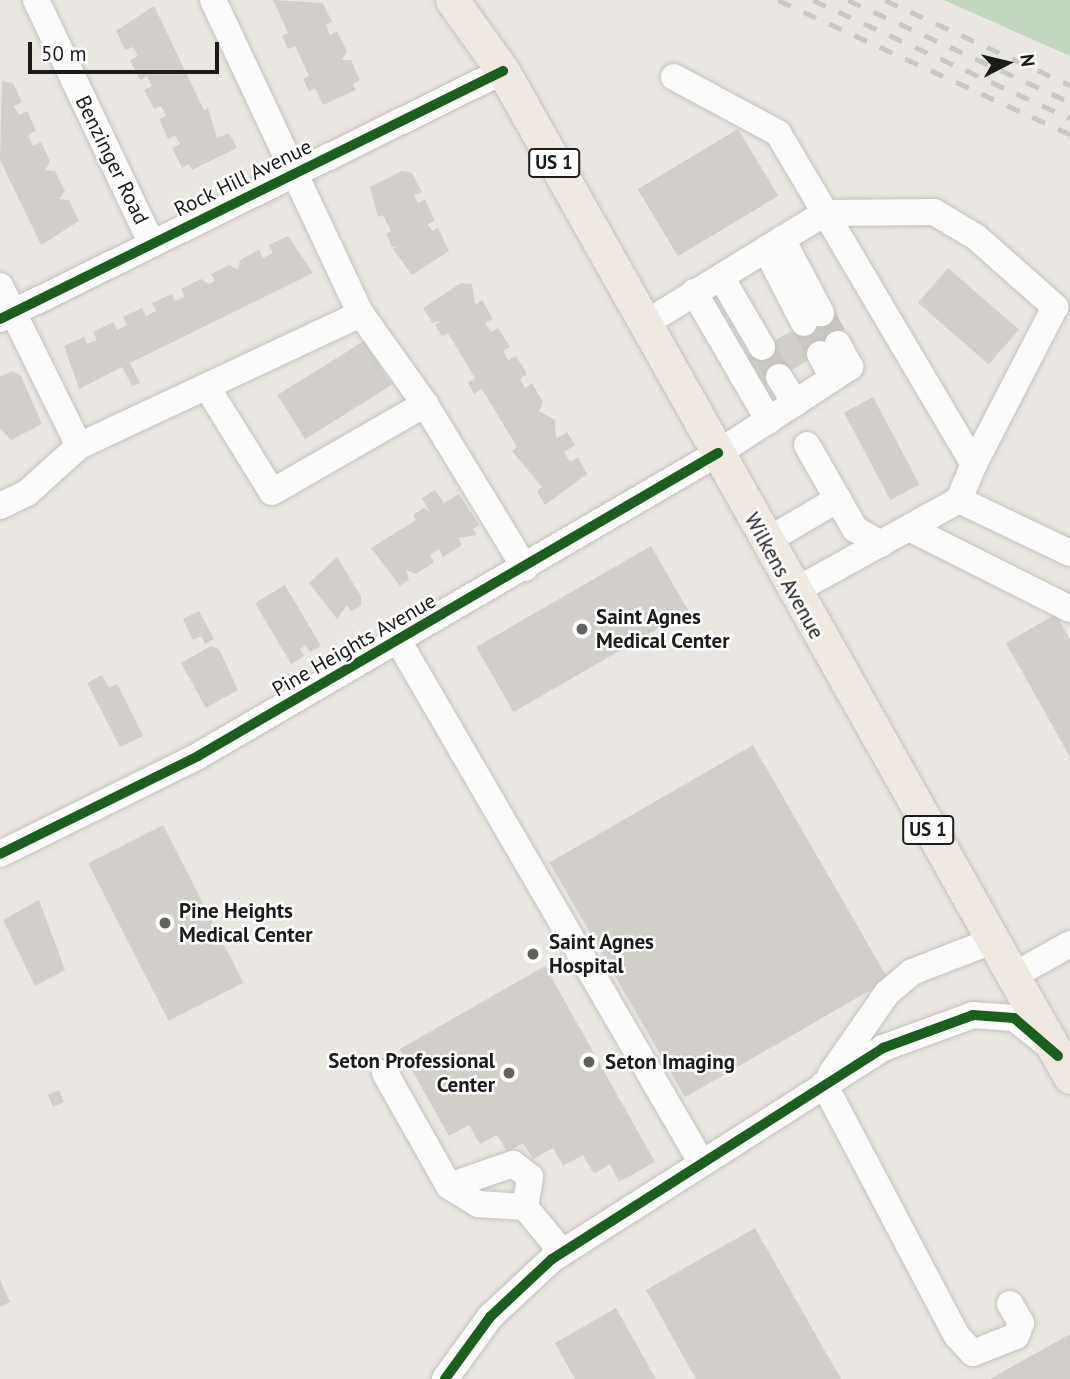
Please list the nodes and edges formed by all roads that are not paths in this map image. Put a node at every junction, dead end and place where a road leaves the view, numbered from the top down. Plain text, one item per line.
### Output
1 (36, 0) edge
2 (213, 0) edge
3 (452, 0) edge
4 (473, 0) edge
5 (503, 72) junction
6 (674, 77) dead end
7 (296, 173) junction
8 (825, 213) junction
9 (152, 244) junction
10 (774, 244) junction
11 (721, 277) junction
12 (0, 286) edge
13 (694, 292) junction
14 (361, 314) junction
15 (6, 316) edge
16 (813, 318) tunnel mouth
17 (646, 323) junction
18 (762, 347) tunnel mouth
19 (829, 349) tunnel mouth
20 (779, 377) tunnel mouth
21 (207, 387) junction
22 (795, 402) junction
23 (425, 404) junction
24 (769, 421) junction
25 (807, 445) dead end
26 (79, 446) junction
27 (718, 453) junction
28 (974, 464) junction
29 (838, 499) junction
30 (959, 500) junction
31 (0, 506) edge
32 (909, 528) junction
33 (765, 542) junction
34 (881, 544) junction
35 (1070, 553) edge
36 (525, 568) junction
37 (793, 592) junction
38 (1070, 609) edge
39 (399, 642) junction
40 (0, 854) edge
41 (992, 941) junction
42 (1070, 944) edge
43 (1013, 976) junction
44 (1064, 1066) edge
45 (385, 1073) dead end
46 (824, 1084) junction
47 (700, 1160) junction
48 (449, 1186) junction
49 (525, 1207) junction
50 (562, 1252) junction
51 (1010, 1304) dead end
52 (445, 1379) edge

1 - 9 street, Benzinger Road
2 - 7 street
3 - 5 main road, Wilkens Avenue / US 1
4 - 5 main road, Wilkens Avenue / US 1
5 - 7 street, Rock Hill Avenue
5 - 17 main road, Wilkens Avenue / US 1
6 - 8 street
7 - 9 street, Rock Hill Avenue
7 - 14 street
8 - 10 street
8 - 28 street
8 - 28 street
9 - 15 street, Rock Hill Avenue
10 - 11 street
10 - 16 street
11 - 13 street
11 - 18 street
12 - 15 street
13 - 17 street
13 - 24 street
14 - 21 street
14 - 23 street
15 - 26 street
17 - 27 main road, Wilkens Avenue / US 1
19 - 22 street, Pine Heights Avenue
20 - 22 street
21 - 23 street
21 - 26 street
22 - 24 street, Pine Heights Avenue
23 - 36 street
24 - 27 street, Pine Heights Avenue
25 - 29 street
26 - 31 street
27 - 33 main road, Wilkens Avenue / US 1
27 - 36 street, Pine Heights Avenue
28 - 30 street
29 - 33 street
29 - 34 street
30 - 32 street
30 - 35 street
32 - 34 street
32 - 38 street
33 - 37 main road, Wilkens Avenue / US 1
34 - 37 street
36 - 39 street, Pine Heights Avenue
37 - 41 main road, Wilkens Avenue / US 1
39 - 40 street, Pine Heights Avenue
39 - 47 street
41 - 43 main road, Wilkens Avenue / US 1
41 - 46 street
42 - 43 street
43 - 44 main road, Wilkens Avenue / US 1
44 - 46 street
45 - 48 street
46 - 47 street
46 - 51 street
47 - 50 street
48 - 49 street
48 - 49 street
49 - 50 street
50 - 52 street

